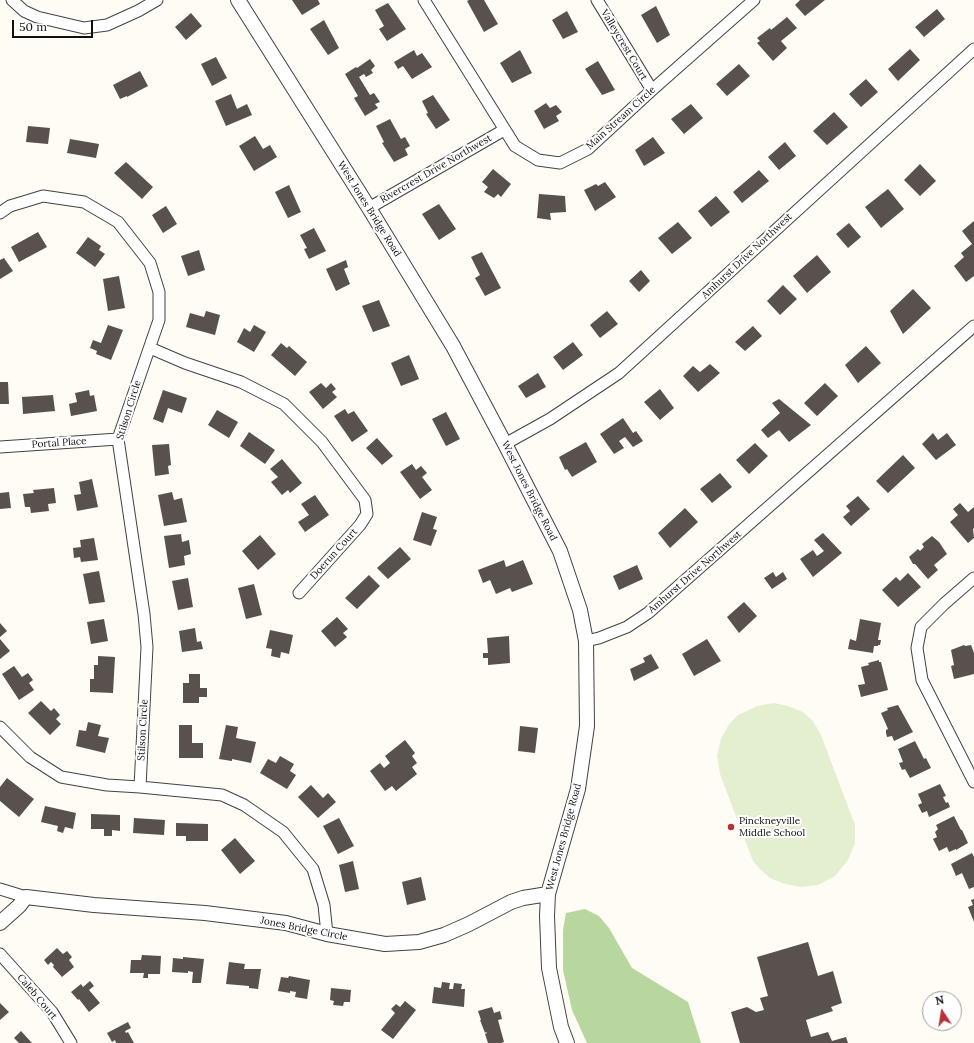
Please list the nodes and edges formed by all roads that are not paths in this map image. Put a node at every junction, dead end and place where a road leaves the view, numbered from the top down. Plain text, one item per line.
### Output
1 (12, 0) edge
2 (158, 0) edge
3 (238, 0) edge
4 (424, 0) edge
5 (597, 0) edge
6 (754, 0) edge
7 (974, 49) edge
8 (652, 90) junction
9 (504, 130) junction
10 (369, 208) junction
11 (0, 213) edge
12 (974, 326) edge
13 (150, 348) junction
14 (118, 439) junction
15 (505, 444) junction
16 (0, 447) edge
17 (974, 578) edge
18 (299, 593) dead end
19 (586, 641) junction
20 (0, 727) edge
21 (974, 781) edge
22 (140, 787) junction
23 (0, 889) edge
24 (548, 894) junction
25 (26, 897) junction
26 (0, 923) edge
27 (327, 934) junction
28 (0, 954) edge
29 (72, 1043) edge
30 (567, 1043) edge

1 - 2 street
3 - 10 street, West Jones Bridge Road
4 - 9 street, Main Stream Circle
5 - 8 street, Valleycrest Court
6 - 8 street, Main Stream Circle
7 - 15 street, Amhurst Drive Northwest
8 - 9 street, Main Stream Circle
9 - 10 street, Rivercrest Drive Northwest
10 - 15 street, West Jones Bridge Road
11 - 13 street, Stilson Circle
12 - 19 street, Amhurst Drive Northwest
13 - 14 street, Stilson Circle
13 - 18 street, Doerun Court
14 - 16 street, Portal Place
14 - 22 street, Stilson Circle
15 - 19 street, West Jones Bridge Road
17 - 21 street
19 - 24 street, West Jones Bridge Road
20 - 22 street
22 - 27 street
23 - 25 street
24 - 27 street, Jones Bridge Circle
24 - 30 street, West Jones Bridge Road
25 - 26 street
25 - 27 street, Jones Bridge Circle
28 - 29 street, Caleb Court

